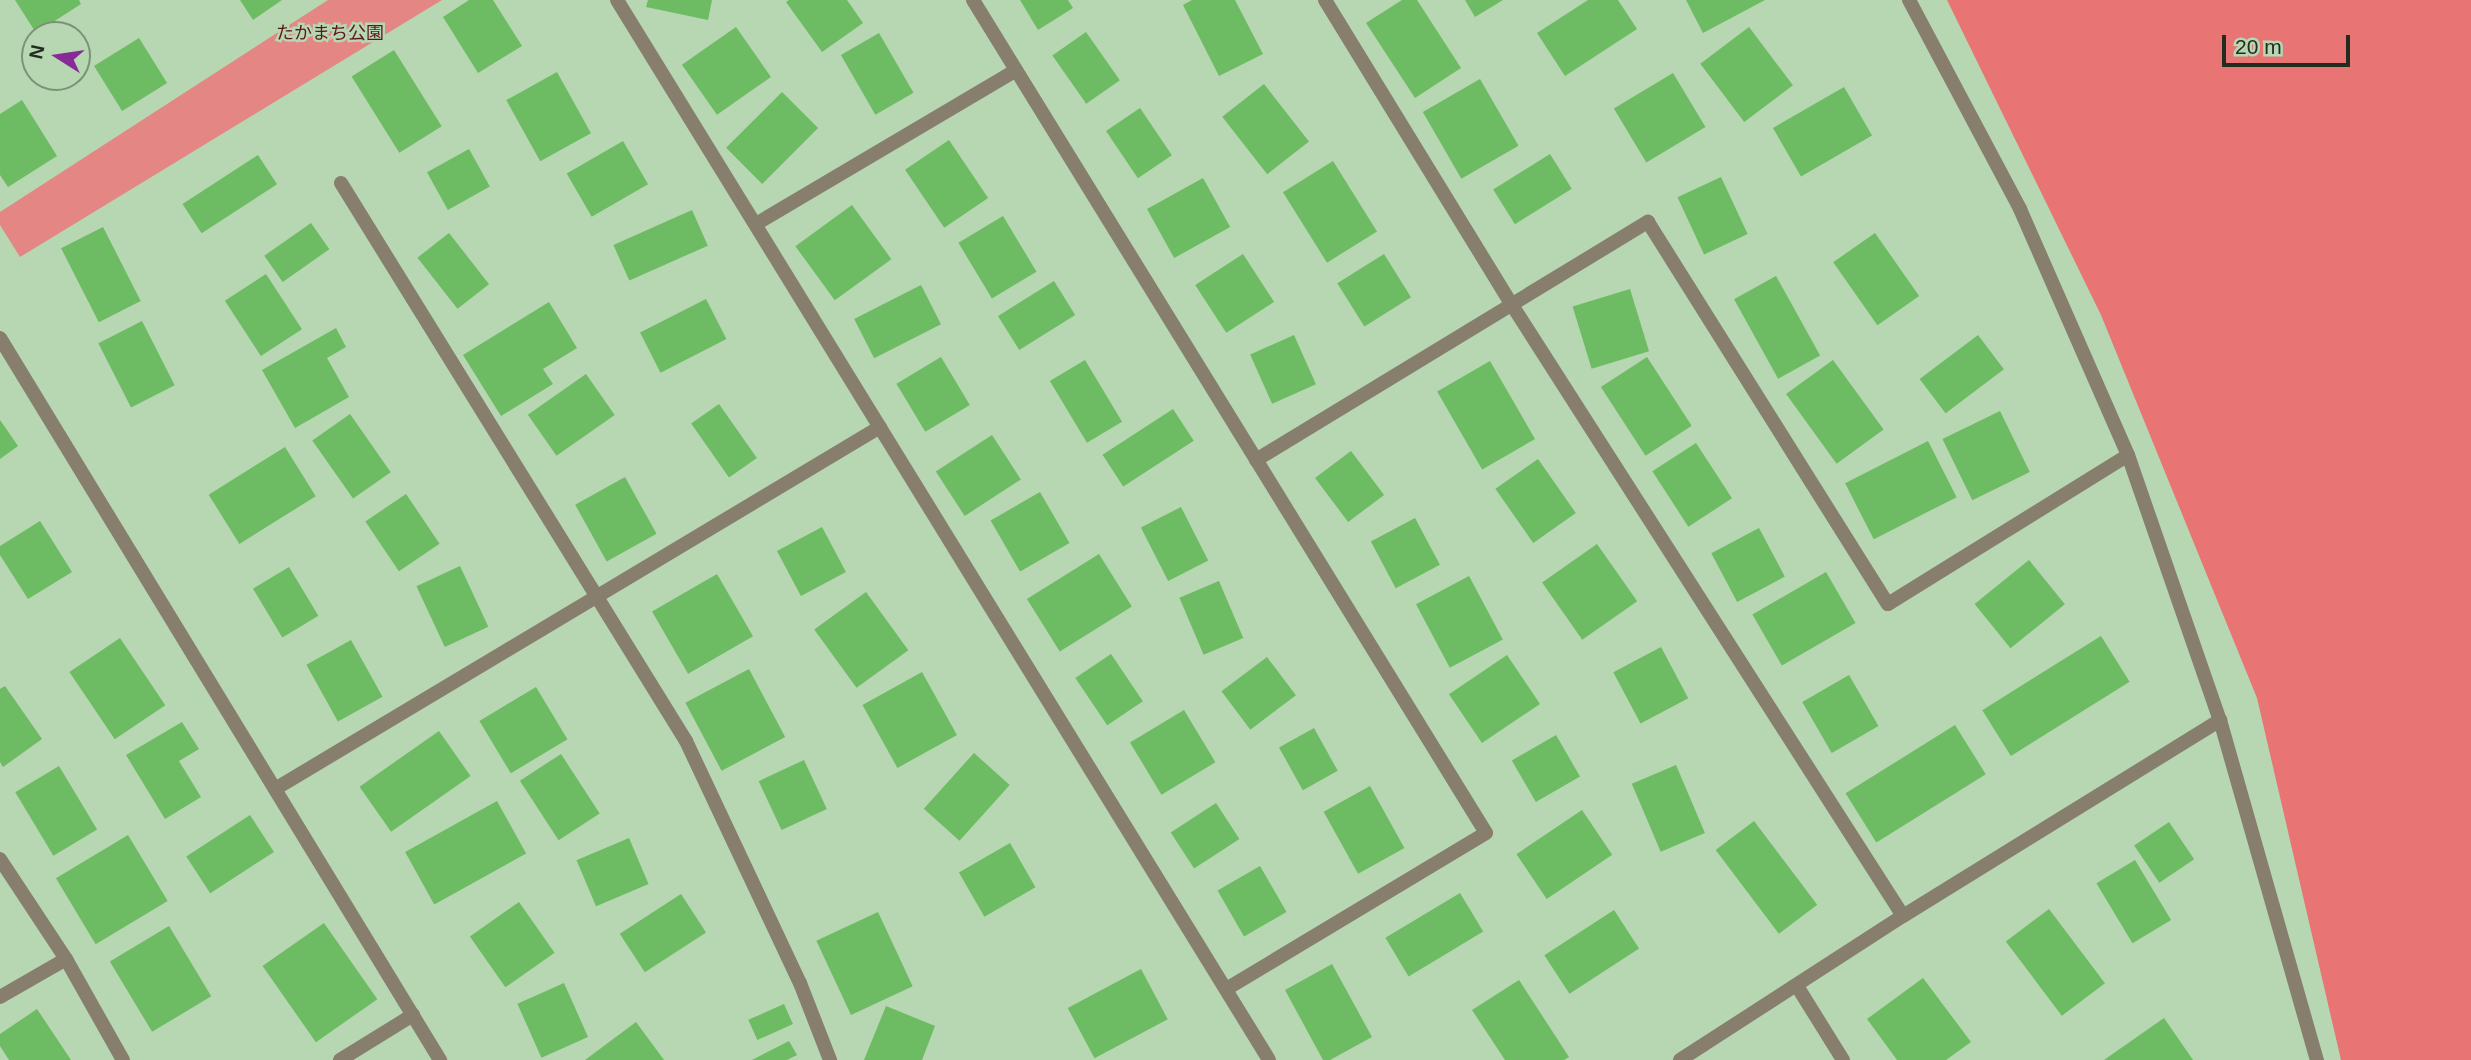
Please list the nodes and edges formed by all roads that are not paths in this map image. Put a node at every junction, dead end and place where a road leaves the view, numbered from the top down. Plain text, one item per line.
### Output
1 (617, 0) edge
2 (973, 0) edge
3 (1325, 0) edge
4 (1909, 0) edge
5 (1016, 70) junction
6 (341, 183) dead end
7 (756, 225) junction
8 (1512, 305) junction
9 (0, 338) edge
10 (880, 427) junction
11 (2128, 455) junction
12 (1256, 460) junction
13 (596, 599) junction
14 (2220, 720) junction
15 (275, 789) junction
16 (0, 859) edge
17 (1903, 916) junction
18 (66, 959) junction
19 (1797, 986) junction
20 (1226, 989) junction
21 (0, 997) edge
22 (413, 1015) junction
23 (123, 1060) edge
24 (340, 1060) edge
25 (440, 1060) edge
26 (830, 1060) edge
27 (1269, 1060) edge
28 (1680, 1060) edge
29 (1843, 1060) edge
30 (2317, 1060) edge

1 - 7 street
2 - 5 street
3 - 8 street
4 - 11 street
5 - 7 street
5 - 12 street
6 - 13 street
7 - 10 street
8 - 11 street
8 - 12 street
8 - 17 street
9 - 15 street
10 - 13 street
10 - 20 street
11 - 14 street
12 - 20 street
13 - 15 street
13 - 26 street
14 - 17 street
14 - 30 street
15 - 22 street
16 - 18 street
17 - 19 street
18 - 21 street
18 - 23 street
19 - 28 street
19 - 29 street
20 - 27 street
22 - 24 street
22 - 25 street

